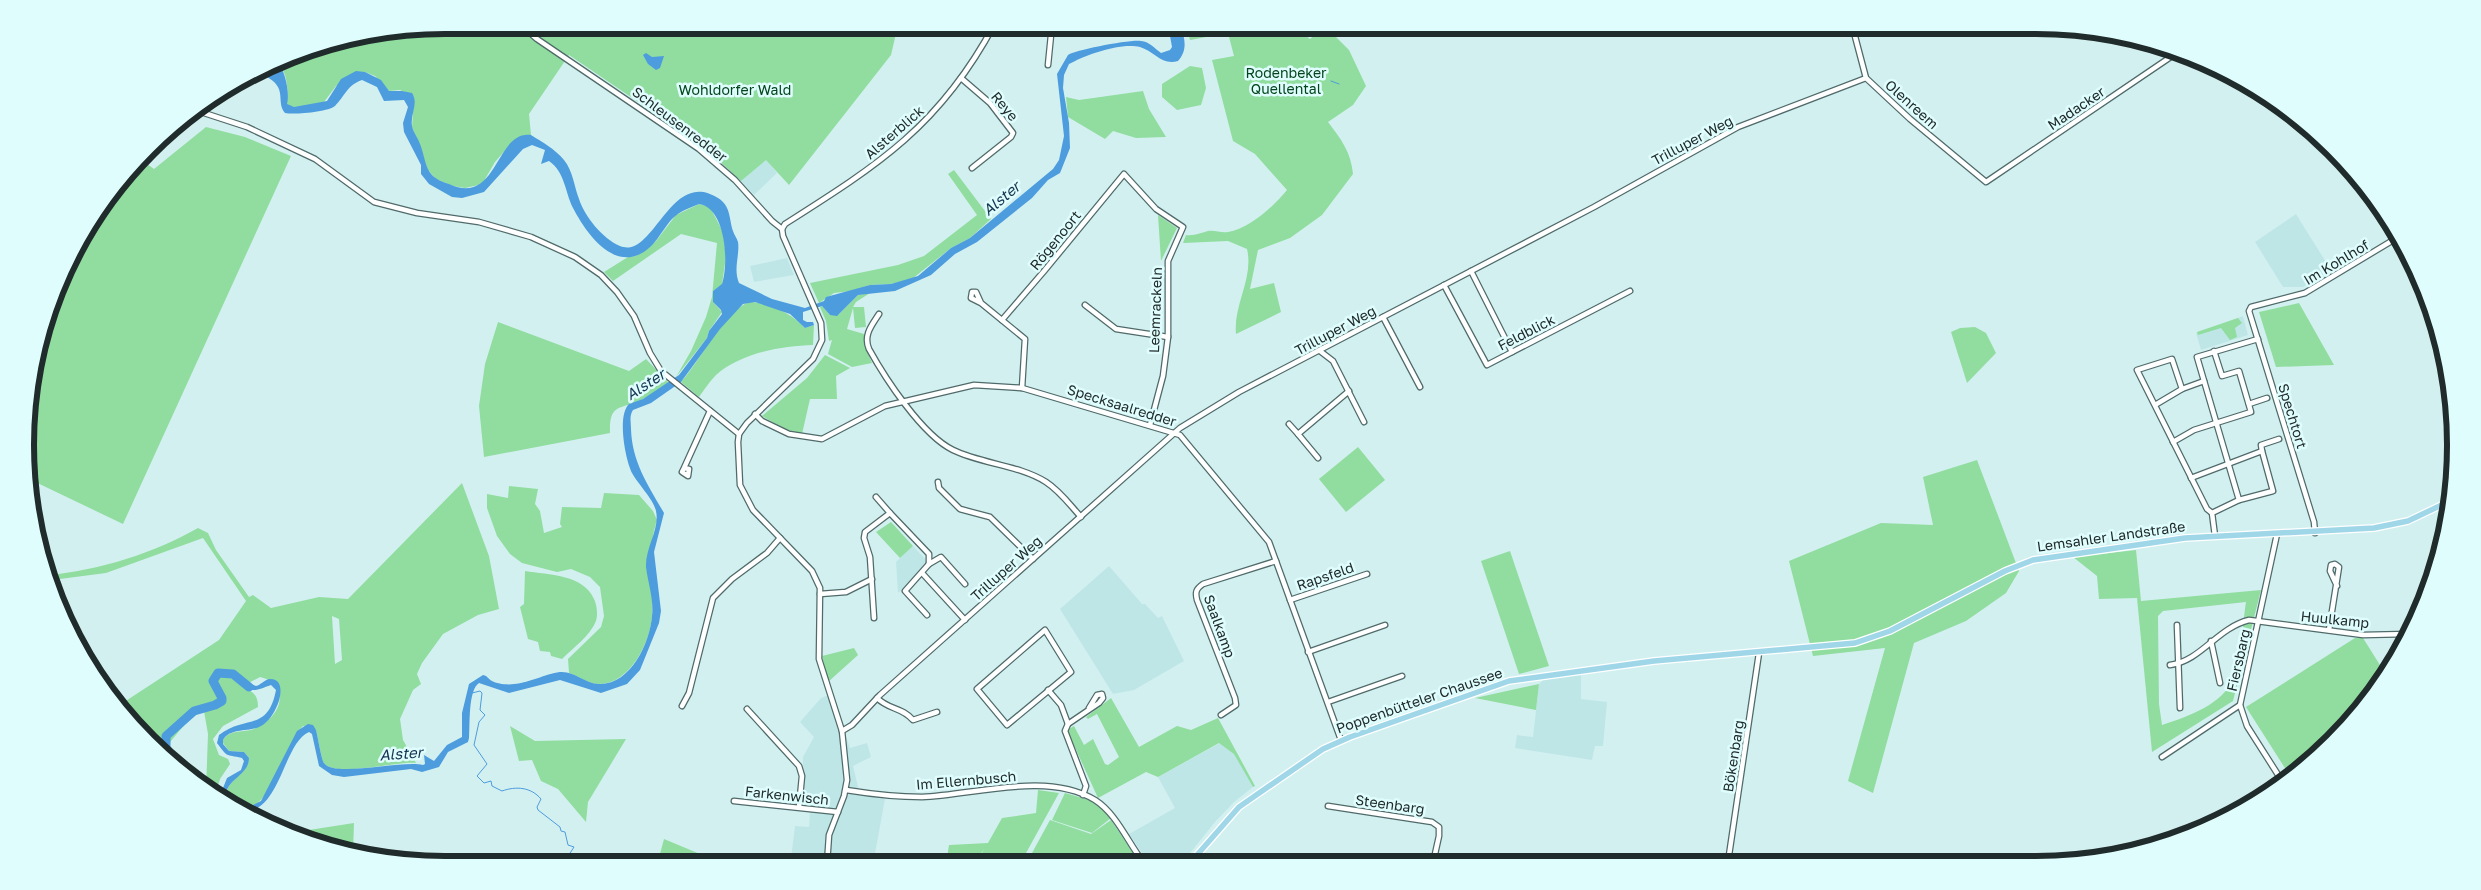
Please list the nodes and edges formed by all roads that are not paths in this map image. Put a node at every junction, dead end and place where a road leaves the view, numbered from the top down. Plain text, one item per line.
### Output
1 (531, 34) edge
2 (988, 34) edge
3 (1051, 34) edge
4 (1854, 34) edge
5 (2171, 57) edge
6 (1048, 64) dead end
7 (961, 78) junction
8 (1866, 78) junction
9 (205, 112) edge
10 (972, 168) dead end
11 (1124, 174) joint
12 (1986, 182) joint
13 (782, 229) junction
14 (2393, 240) edge
15 (1471, 270) junction
16 (1444, 284) junction
17 (1630, 291) dead end
18 (981, 303) dead end
19 (1085, 305) dead end
20 (2251, 307) joint
21 (879, 314) dead end
22 (1383, 317) junction
23 (1002, 320) junction
24 (1168, 336) junction
25 (2258, 338) junction
26 (1320, 351) junction
27 (2214, 351) junction
28 (1512, 352) junction
29 (2204, 381) junction
30 (1420, 387) dead end
31 (1022, 388) junction
32 (2182, 389) junction
33 (1348, 391) junction
34 (2267, 398) dead end
35 (903, 402) junction
36 (2249, 404) junction
37 (2155, 405) junction
38 (710, 411) junction
39 (756, 414) junction
40 (1364, 422) dead end
41 (2217, 423) junction
42 (1289, 424) dead end
43 (1150, 425) junction
44 (1175, 433) junction
45 (740, 434) junction
46 (1298, 434) junction
47 (2279, 439) dead end
48 (2173, 442) junction
49 (2262, 451) junction
50 (1318, 458) dead end
51 (2228, 462) junction
52 (684, 468) dead end
53 (2191, 478) junction
54 (938, 482) dead end
55 (876, 498) dead end
56 (2239, 500) junction
57 (2443, 505) edge
58 (890, 513) junction
59 (2212, 513) junction
60 (1081, 517) junction
61 (2315, 533) junction
62 (2277, 534) junction
63 (2215, 536) junction
64 (780, 538) junction
65 (1032, 559) junction
66 (1276, 561) junction
67 (929, 564) junction
68 (923, 574) junction
69 (1367, 574) dead end
70 (872, 579) junction
71 (966, 584) dead end
72 (2337, 586) dead end
73 (820, 594) junction
74 (1290, 600) junction
75 (927, 615) dead end
76 (874, 618) dead end
77 (965, 620) junction
78 (2259, 620) junction
79 (1385, 625) dead end
80 (2177, 625) dead end
81 (2329, 630) junction
82 (2401, 634) edge
83 (2211, 641) junction
84 (1308, 652) junction
85 (1759, 652) junction
86 (2178, 664) junction
87 (2170, 665) dead end
88 (1402, 676) dead end
89 (2220, 683) dead end
90 (1048, 690) junction
91 (877, 698) junction
92 (1328, 702) junction
93 (2240, 705) junction
94 (682, 706) dead end
95 (1089, 708) dead end
96 (2180, 708) dead end
97 (747, 709) dead end
98 (937, 712) dead end
99 (1221, 715) dead end
100 (1068, 724) junction
101 (842, 731) junction
102 (1341, 740) junction
103 (2162, 757) dead end
104 (2279, 776) edge
105 (846, 790) junction
106 (1083, 795) junction
107 (734, 801) dead end
108 (1328, 806) dead end
109 (799, 807) junction
110 (838, 812) junction
111 (1198, 855) joint
112 (827, 856) edge
113 (1139, 856) edge
114 (1202, 856) edge
115 (1435, 856) edge
116 (1729, 856) edge

1 - 13 street, Schleusenredder
2 - 7 street, Alsterblick
3 - 6 street
4 - 8 street, Olenreem
5 - 12 street, Madacker
7 - 10 street, Reye
7 - 13 street, Alsterblick
8 - 12 street, Olenreem
8 - 15 street, Trilluper Weg
9 - 38 street
11 - 23 street, Rögenoort
11 - 24 street, Leemrackeln
13 - 39 street, Schleusenredder
14 - 20 street, Im Kohlhof
15 - 16 street, Trilluper Weg
15 - 28 street
16 - 22 street, Trilluper Weg
16 - 28 street, Feldblick
17 - 28 street, Feldblick
18 - 23 street
19 - 24 street
20 - 25 street, Spechtort
21 - 35 street
22 - 26 street, Trilluper Weg
22 - 30 street
23 - 31 street
24 - 43 street, Leemrackeln
25 - 27 street
25 - 61 street, Spechtort
26 - 33 street
26 - 44 street, Trilluper Weg
27 - 29 street
27 - 36 street
29 - 32 street
29 - 41 street
31 - 35 street, Specksaalredder
31 - 43 street, Specksaalredder
32 - 37 street
32 - 37 street
33 - 40 street
33 - 46 street
34 - 36 street
35 - 39 street, Specksaalredder
35 - 60 street
36 - 41 street
37 - 48 street
38 - 45 street
38 - 52 street
39 - 45 street, Schleusenredder
41 - 48 street
41 - 51 street
42 - 46 street
43 - 44 street, Specksaalredder
44 - 60 street, Trilluper Weg
44 - 66 street, Specksaalredder
45 - 64 street
46 - 50 street
47 - 49 street
48 - 53 street
49 - 51 street
49 - 56 street
51 - 53 street
51 - 56 street
53 - 59 street
54 - 65 street
55 - 58 street
56 - 59 street
57 - 61 main road, Lemsahler Landstraße
58 - 67 street
58 - 70 street
59 - 63 street
60 - 65 street, Trilluper Weg
61 - 62 main road, Lemsahler Landstraße
62 - 63 main road, Lemsahler Landstraße
62 - 78 street, Fiersbarg
63 - 85 main road, Lemsahler Landstraße
64 - 73 street
64 - 94 street
65 - 77 street, Trilluper Weg
66 - 74 street, Specksaalredder
66 - 99 street, Saalkamp
67 - 68 street
67 - 71 street
68 - 75 street
68 - 77 street
69 - 74 street, Rapsfeld
70 - 73 street
70 - 76 street
72 - 81 street
73 - 101 street
74 - 84 street, Specksaalredder
77 - 91 street, Trilluper Weg
78 - 81 street, Huulkamp
78 - 83 street, Huulkamp
78 - 93 street, Fiersbarg
79 - 84 street
80 - 86 street
81 - 82 street, Huulkamp
83 - 86 street, Huulkamp
83 - 89 street
84 - 92 street, Specksaalredder
85 - 102 main road, Poppenbütteler Chaussee
85 - 116 street, Bökenbarg
86 - 87 street
86 - 96 street
88 - 92 street
90 - 90 street
90 - 100 street
91 - 98 street
91 - 101 street, Trilluper Weg
92 - 102 street, Specksaalredder
93 - 103 street
93 - 104 street, Fiersbarg
95 - 100 street
97 - 109 street
100 - 106 street
101 - 105 street
102 - 111 main road, Poppenbütteler Chaussee
105 - 106 street, Im Ellernbusch
105 - 110 street
106 - 113 street, Im Ellernbusch
107 - 109 street, Farkenwisch
108 - 115 street, Steenbarg
109 - 110 street, Farkenwisch
110 - 112 street
111 - 114 street

